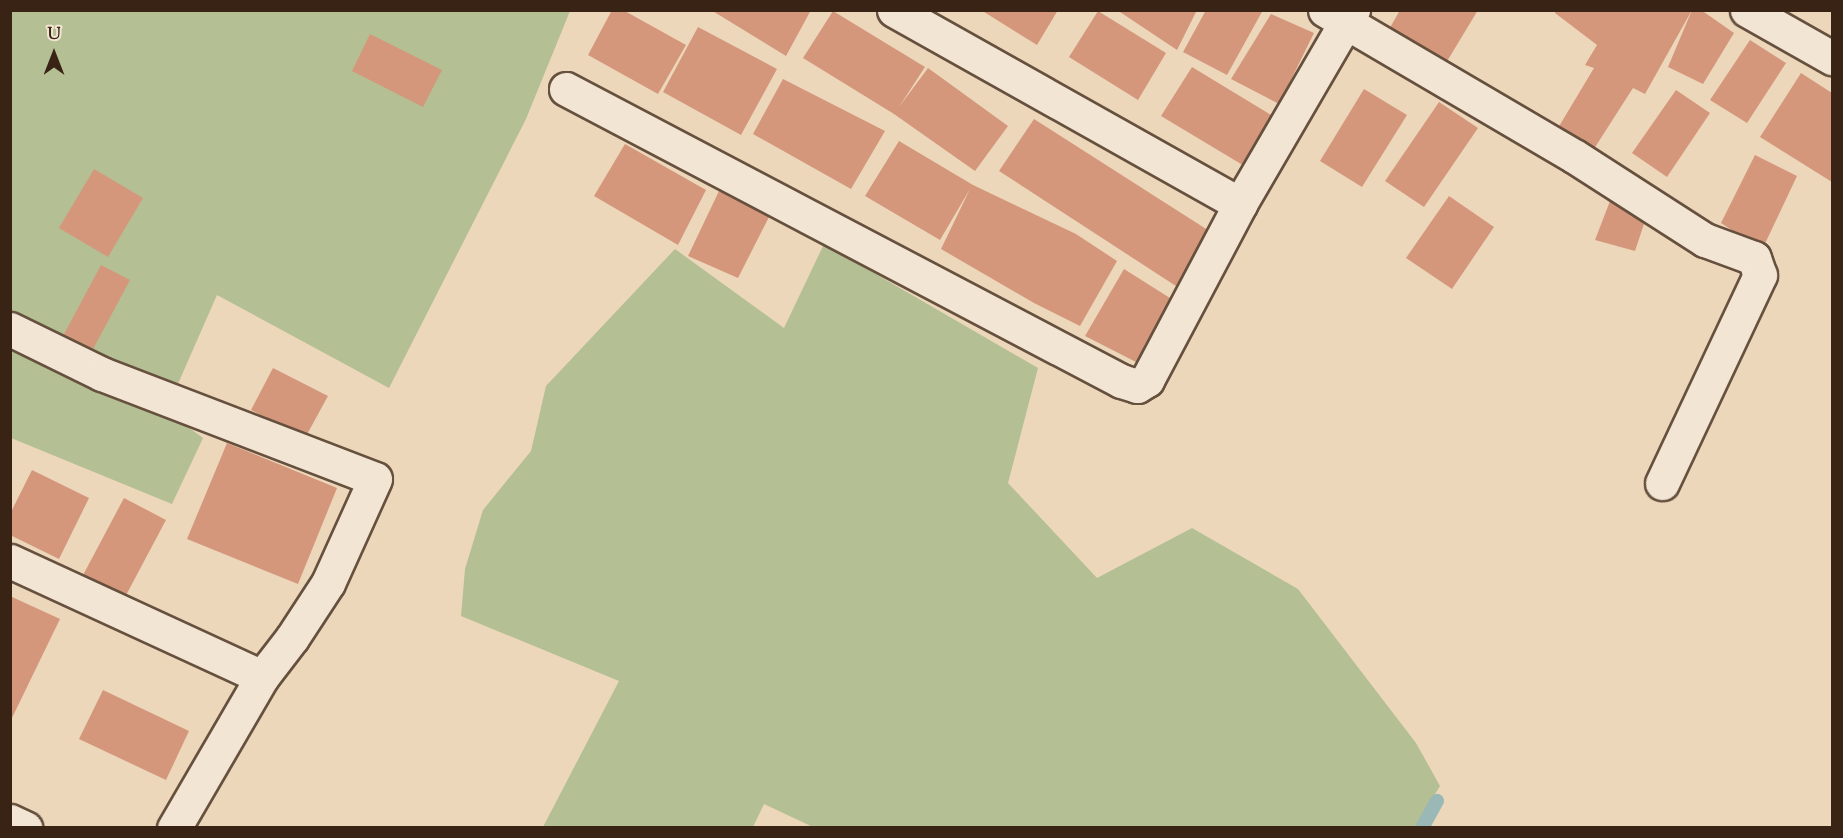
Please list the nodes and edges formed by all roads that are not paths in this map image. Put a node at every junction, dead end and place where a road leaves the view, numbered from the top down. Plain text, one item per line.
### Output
1 (894, 10) edge
2 (1747, 10) edge
3 (1341, 14) edge
4 (1833, 58) edge
5 (566, 89) dead end
6 (1240, 204) junction
7 (10, 329) edge
8 (1662, 483) dead end
9 (10, 561) edge
10 (262, 677) junction
11 (10, 821) edge
12 (25, 828) edge
13 (174, 828) edge

1 - 6 street
2 - 4 street
3 - 6 street
3 - 8 street
5 - 6 street
7 - 10 street
9 - 10 street
10 - 13 street
11 - 12 street

